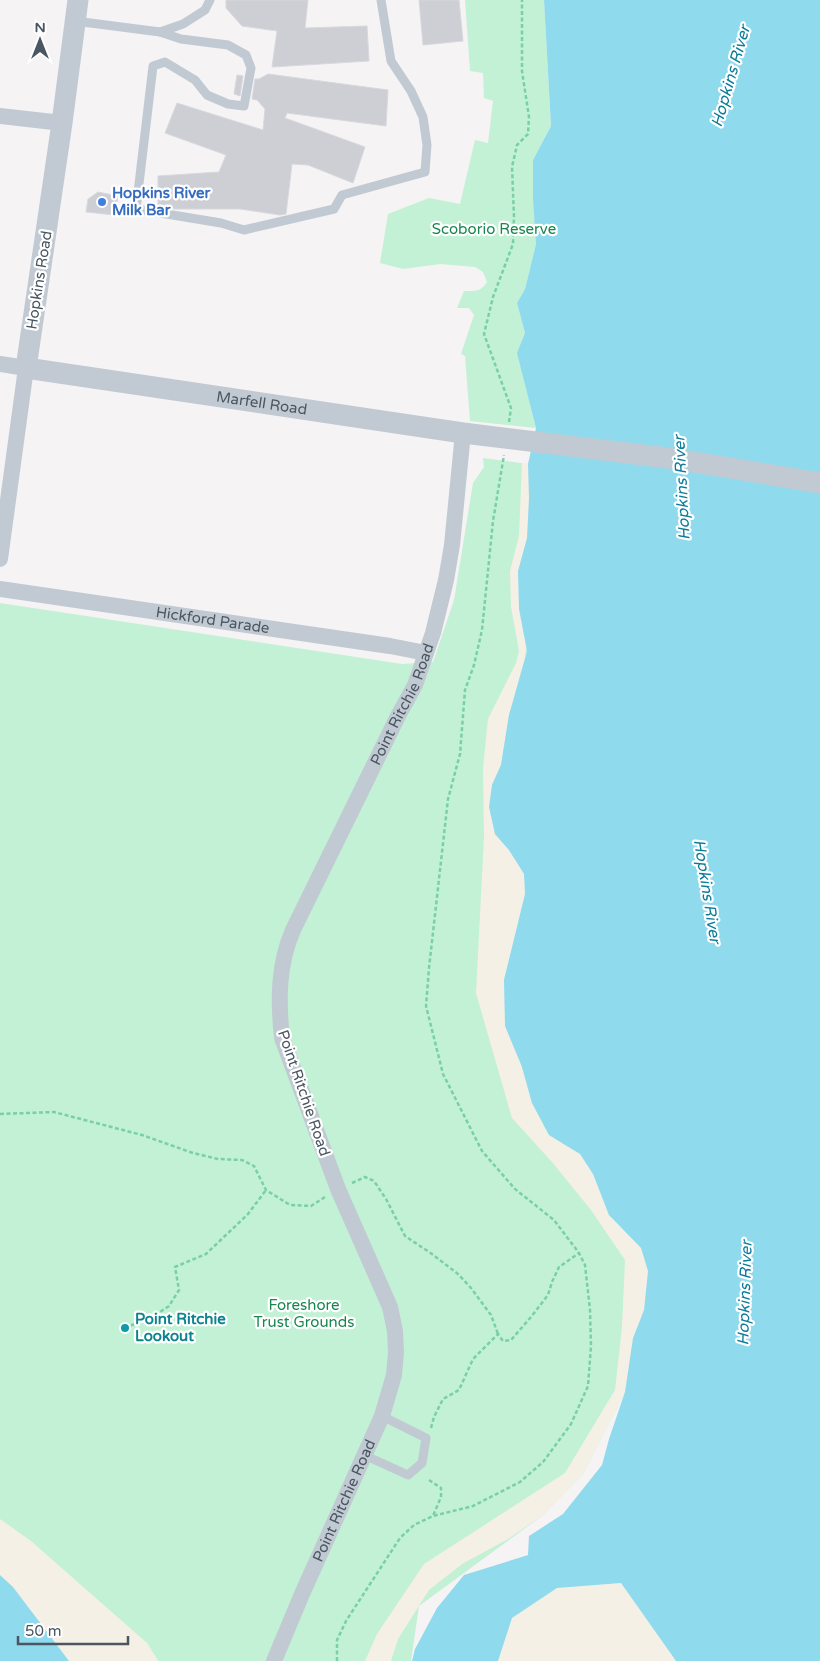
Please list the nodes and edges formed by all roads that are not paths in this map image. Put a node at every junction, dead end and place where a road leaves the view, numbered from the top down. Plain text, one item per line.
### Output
1 (210, 0) edge
2 (381, 0) edge
3 (76, 10) edge
4 (160, 32) junction
5 (0, 116) edge
6 (62, 123) junction
7 (0, 364) edge
8 (26, 368) junction
9 (463, 434) junction
10 (820, 482) edge
11 (0, 559) edge
12 (0, 589) edge
13 (426, 653) junction
14 (382, 1416) junction
15 (364, 1455) junction
16 (274, 1661) edge

1 - 4 lane
2 - 4 lane
3 - 4 lane
3 - 6 street, Hopkins Road
5 - 6 street
6 - 8 street, Hopkins Road
7 - 8 street, Marfell Road
8 - 9 street, Marfell Road
8 - 11 street, Hopkins Road
9 - 10 street, Marfell Road
9 - 13 street, Point Ritchie Road
12 - 13 street, Hickford Parade
13 - 14 street, Point Ritchie Road
14 - 15 street, Point Ritchie Road
14 - 15 lane
15 - 16 street, Point Ritchie Road

